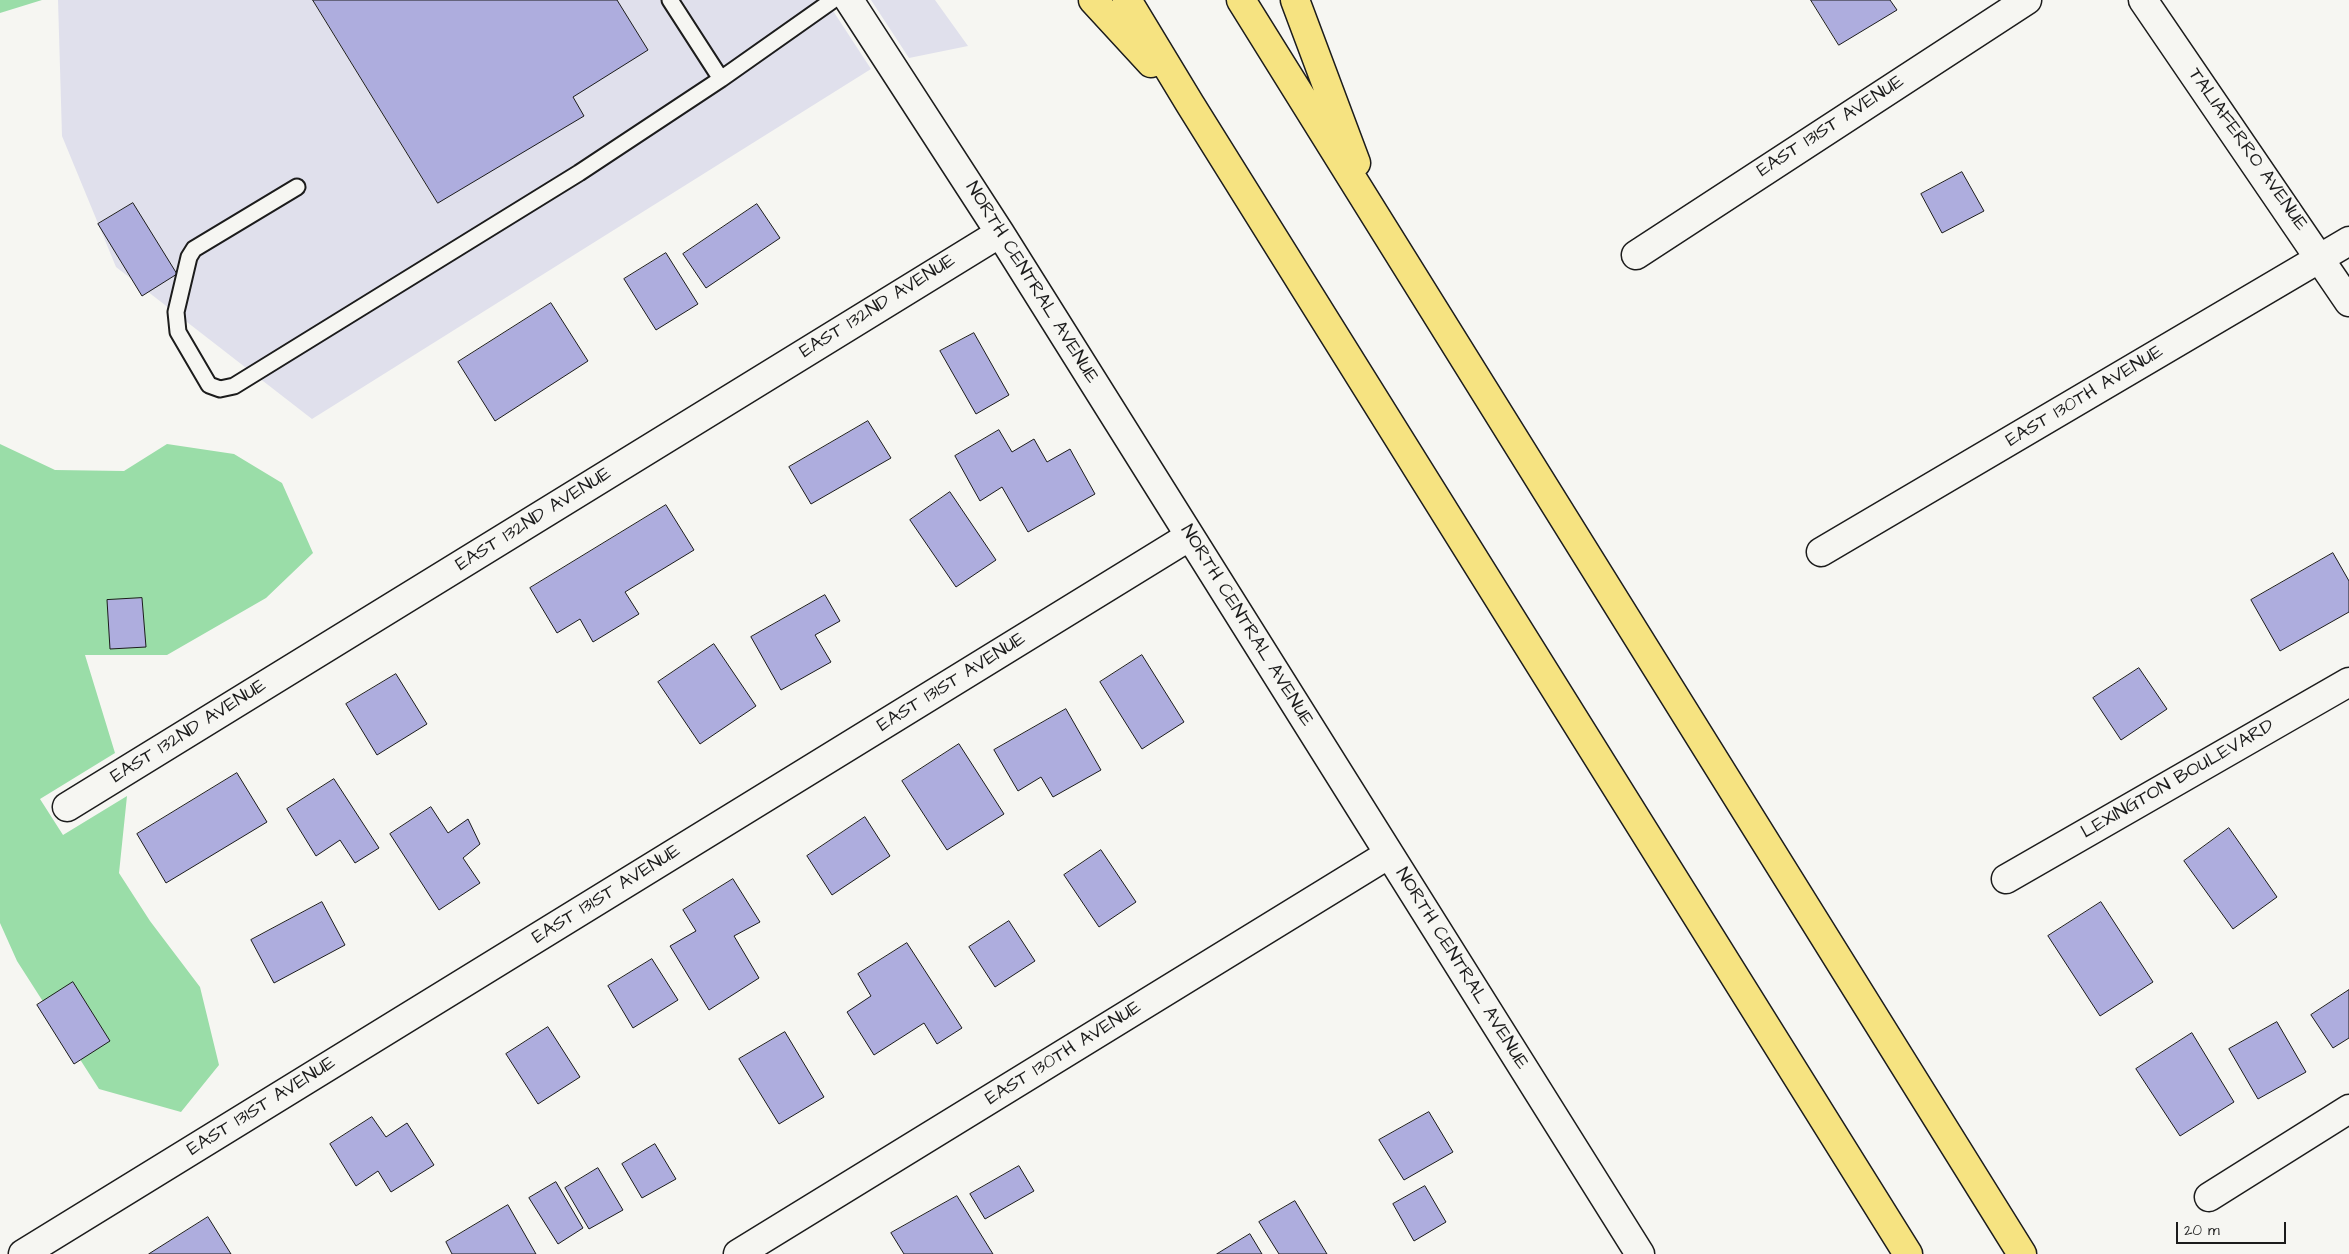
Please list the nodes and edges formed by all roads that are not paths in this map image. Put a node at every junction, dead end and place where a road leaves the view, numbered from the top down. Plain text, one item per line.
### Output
1 (670, 0) edge
2 (833, 0) edge
3 (849, 0) edge
4 (1093, 0) edge
5 (1127, 0) edge
6 (1241, 0) edge
7 (1295, 0) edge
8 (2026, 0) edge
9 (2143, 0) edge
10 (721, 79) junction
11 (1190, 104) junction
12 (297, 187) dead end
13 (1378, 221) junction
14 (1000, 232) junction
15 (2349, 241) edge
16 (1636, 255) dead end
17 (2321, 258) junction
18 (2349, 302) edge
19 (1190, 536) junction
20 (1821, 552) dead end
21 (2349, 682) edge
22 (67, 807) dead end
23 (1389, 854) junction
24 (2006, 879) dead end
25 (2349, 1109) edge
26 (2208, 1197) dead end
27 (1635, 1252) edge
28 (23, 1254) edge
29 (738, 1254) edge
30 (1908, 1254) edge
31 (2022, 1254) edge

1 - 10 lane
2 - 10 lane
3 - 14 street, NORTH CENTRAL AVENUE
4 - 11 highway
5 - 11 highway
6 - 13 highway
7 - 13 highway
8 - 16 street, EAST 131ST AVENUE
9 - 17 street, TALIAFERRO AVENUE
10 - 12 lane
11 - 30 highway
13 - 31 highway
14 - 19 street, NORTH CENTRAL AVENUE
14 - 22 street, EAST 132ND AVENUE
15 - 17 street, EAST 130TH AVENUE
17 - 18 street, TALIAFERRO AVENUE
17 - 20 street, EAST 130TH AVENUE
19 - 23 street, NORTH CENTRAL AVENUE
19 - 28 street, EAST 131ST AVENUE
21 - 24 street, LEXINGTON BOULEVARD
23 - 27 street, NORTH CENTRAL AVENUE
23 - 29 street, EAST 130TH AVENUE
25 - 26 street

